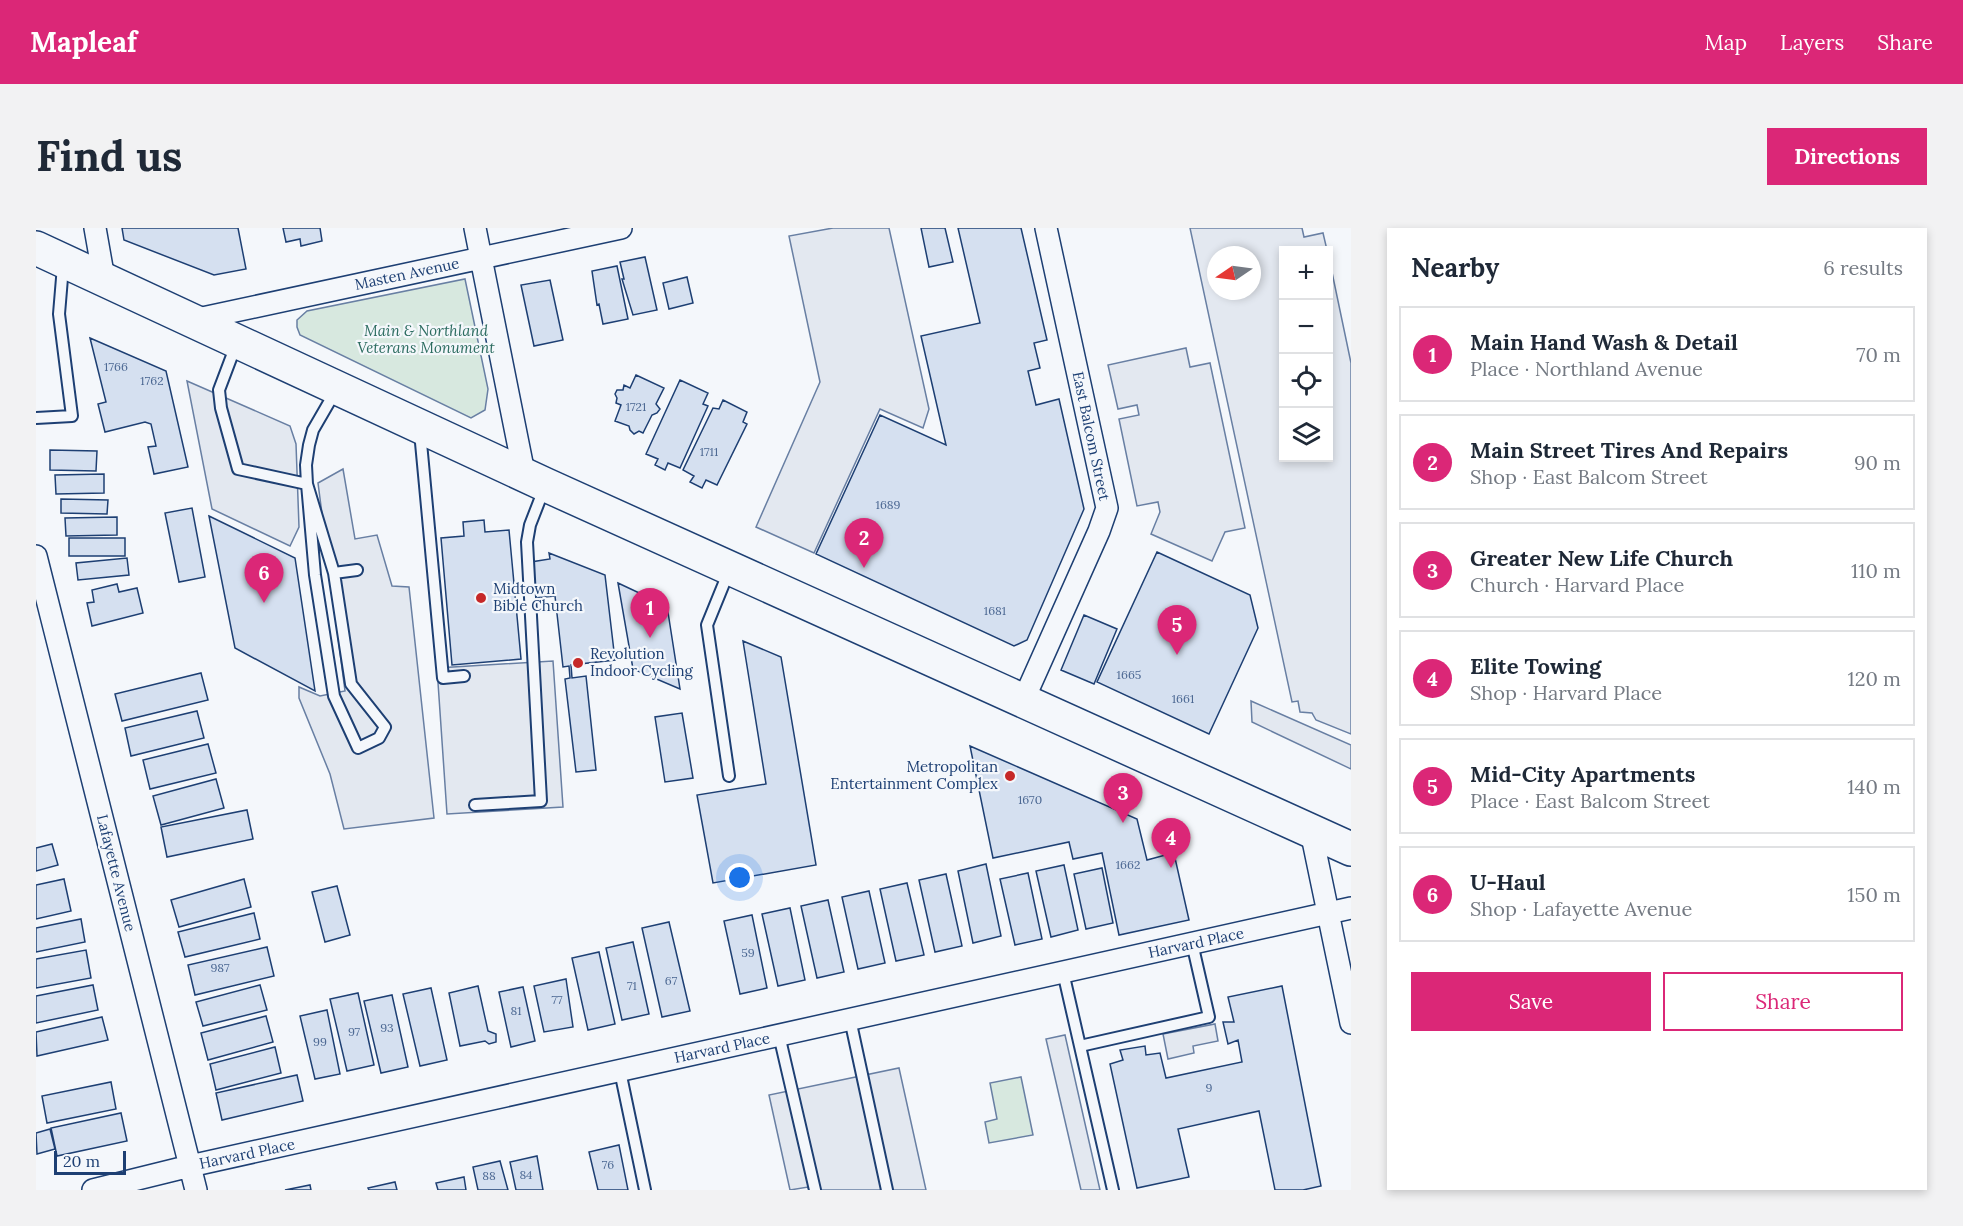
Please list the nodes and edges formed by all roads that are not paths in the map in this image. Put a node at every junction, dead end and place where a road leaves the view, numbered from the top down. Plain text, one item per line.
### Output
1 (95, 228) edge
2 (475, 228) edge
3 (621, 228) edge
4 (1046, 228) edge
5 (50, 254) edge
6 (481, 258) junction
7 (104, 279) junction
8 (193, 320) junction
9 (237, 341) junction
10 (337, 388) junction
11 (36, 418) edge
12 (420, 426) junction
13 (535, 479) junction
14 (307, 484) junction
15 (36, 556) edge
16 (731, 568) junction
17 (357, 570) dead end
18 (334, 573) junction
19 (465, 676) dead end
20 (1023, 701) junction
21 (729, 776) dead end
22 (476, 805) dead end
23 (1311, 831) junction
24 (1351, 849) edge
25 (1351, 908) edge
26 (1327, 913) junction
27 (1192, 943) junction
28 (1063, 972) junction
29 (850, 1019) junction
30 (1351, 1023) edge
31 (779, 1035) junction
32 (1080, 1046) junction
33 (620, 1071) junction
34 (190, 1166) junction
35 (93, 1190) edge
36 (196, 1190) edge
37 (645, 1190) edge
38 (815, 1190) edge
39 (887, 1190) edge
40 (1113, 1190) edge

1 - 7 street
2 - 6 street
3 - 6 street, Masten Avenue
4 - 20 street, East Balcom Street
5 - 7 main road
5 - 11 lane
6 - 8 street, Masten Avenue
6 - 13 street
7 - 8 main road
8 - 9 main road
9 - 10 main road
9 - 14 lane
10 - 12 main road
10 - 14 lane
12 - 13 main road
12 - 19 lane
13 - 16 main road
13 - 22 lane
14 - 18 lane
14 - 18 lane
15 - 34 street, Lafayette Avenue
16 - 20 main road
16 - 21 lane
17 - 18 lane
20 - 23 main road
23 - 24 main road
23 - 26 street
25 - 26 street, Harvard Place
26 - 27 street, Harvard Place
26 - 30 street
27 - 28 street, Harvard Place
27 - 32 lane
28 - 29 street, Harvard Place
28 - 32 lane
29 - 31 street, Harvard Place
29 - 39 lane
31 - 33 street, Harvard Place
31 - 38 lane
32 - 40 lane
33 - 34 street, Harvard Place
33 - 37 lane
34 - 35 street, Harvard Place
34 - 36 street, Lafayette Avenue

